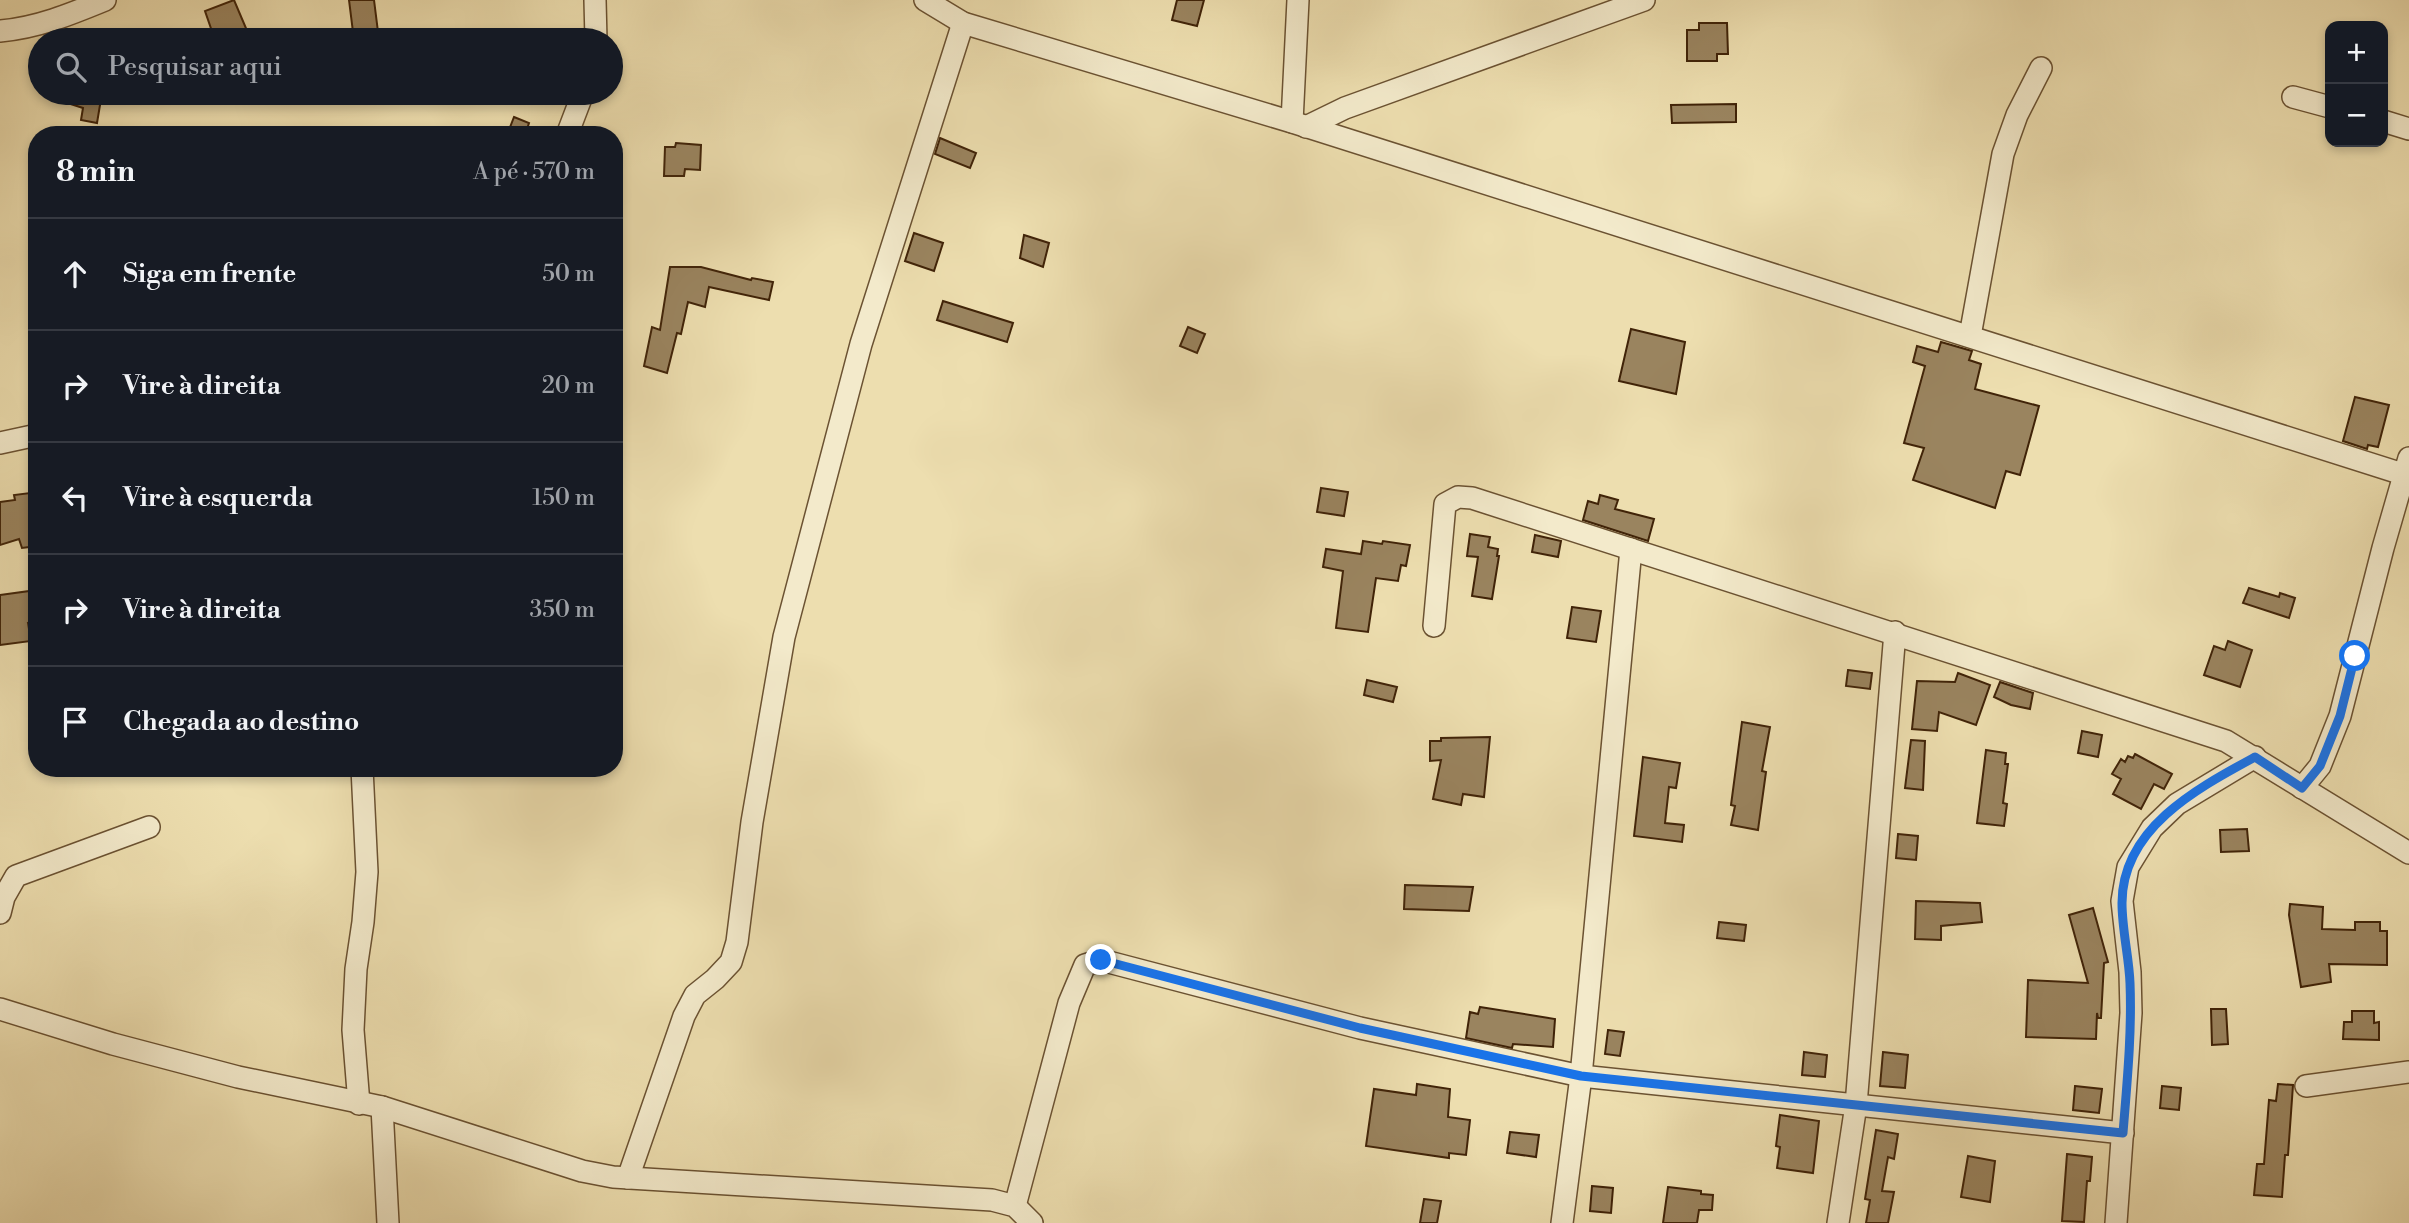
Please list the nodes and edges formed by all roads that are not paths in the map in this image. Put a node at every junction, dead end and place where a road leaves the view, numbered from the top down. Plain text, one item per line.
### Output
1 (105, 0) edge
2 (595, 0) edge
3 (925, 0) edge
4 (1298, 0) edge
5 (1644, 0) edge
6 (963, 23) junction
7 (596, 28) edge
8 (0, 30) edge
9 (2041, 68) dead end
10 (2293, 97) dead end
11 (578, 105) edge
12 (2325, 106) edge
13 (2388, 123) edge
14 (1299, 124) junction
15 (570, 126) edge
16 (2409, 129) edge
17 (1970, 336) junction
18 (28, 437) edge
19 (0, 443) edge
20 (2407, 470) edge
21 (1630, 549) junction
22 (1434, 626) dead end
23 (1895, 632) junction
24 (2255, 757) junction
25 (362, 777) edge
26 (2302, 788) junction
27 (149, 827) dead end
28 (2409, 853) edge
29 (0, 913) edge
30 (0, 1009) edge
31 (2409, 1072) edge
32 (1581, 1076) junction
33 (2306, 1086) dead end
34 (359, 1104) junction
35 (1856, 1105) junction
36 (382, 1107) junction
37 (2123, 1133) junction
38 (628, 1178) junction
39 (1015, 1206) junction
40 (388, 1223) edge
41 (1032, 1223) edge
42 (1562, 1223) edge
43 (1838, 1223) edge
44 (2116, 1223) edge

1 - 8 street
2 - 7 street
3 - 6 street
4 - 14 street
5 - 14 street
6 - 14 street
6 - 38 street
9 - 17 street
10 - 12 street
11 - 15 street
13 - 16 street
14 - 17 street
17 - 20 street
18 - 19 street
20 - 26 street
21 - 22 street
21 - 23 street
21 - 32 street
23 - 24 street
23 - 35 street
24 - 26 street
24 - 37 street
25 - 34 street
26 - 28 street
27 - 29 street
30 - 34 street
31 - 33 street
32 - 35 street
32 - 39 street
32 - 42 street
34 - 36 street
35 - 37 street
35 - 43 street
36 - 38 street
36 - 40 street
37 - 44 street
38 - 39 street
39 - 41 street

